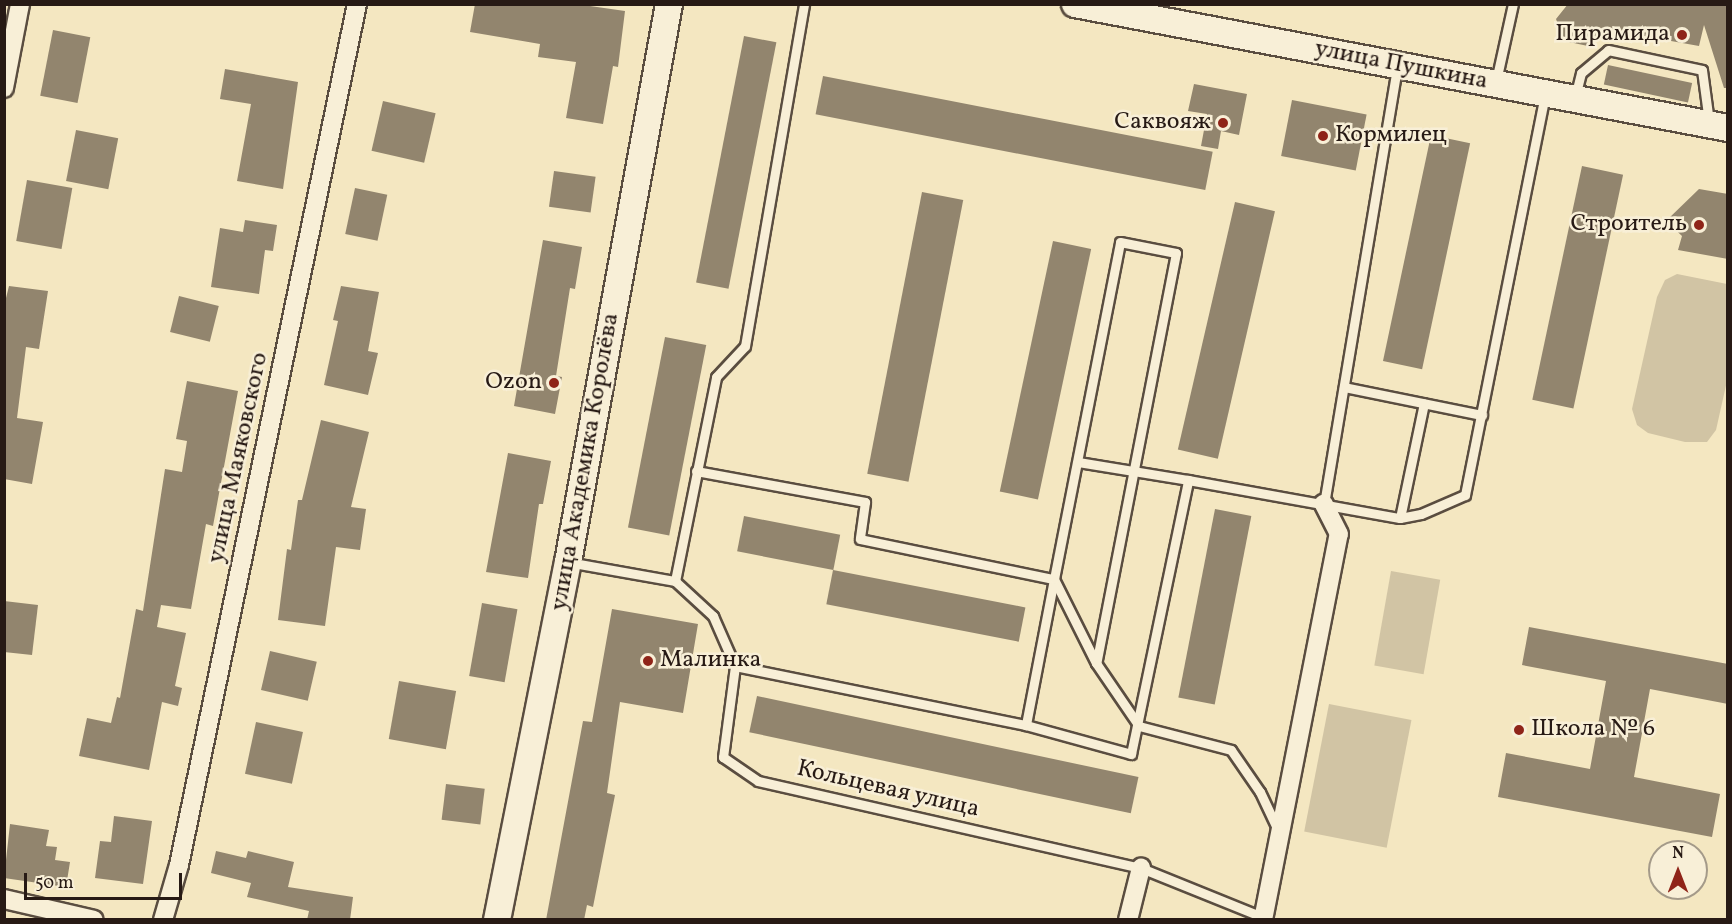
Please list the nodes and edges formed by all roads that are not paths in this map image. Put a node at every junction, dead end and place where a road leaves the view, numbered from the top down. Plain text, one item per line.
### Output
1 (20, 4) edge
2 (357, 4) edge
3 (669, 4) edge
4 (804, 4) edge
5 (1075, 4) edge
6 (1513, 4) edge
7 (1398, 66) junction
8 (1496, 84) junction
9 (4, 88) edge
10 (1546, 93) junction
11 (1575, 99) junction
12 (1718, 126) edge
13 (1344, 387) junction
14 (1424, 403) junction
15 (1482, 415) junction
16 (1078, 462) junction
17 (696, 471) junction
18 (1136, 473) junction
19 (1188, 480) junction
20 (1324, 504) junction
21 (1400, 518) junction
22 (568, 562) junction
23 (1054, 579) junction
24 (675, 581) junction
25 (1096, 663) junction
26 (735, 666) junction
27 (1026, 725) junction
28 (1139, 726) junction
29 (1281, 836) junction
30 (1141, 868) junction
31 (4, 899) edge
32 (1266, 919) edge
33 (94, 920) edge
34 (163, 920) edge
35 (497, 920) edge
36 (1128, 920) edge

1 - 9 street
2 - 34 street, улица Маяковского
3 - 22 street, улица Академика Королёва
4 - 17 lane
5 - 7 street, улица Пушкина
6 - 8 lane
7 - 8 street, улица Пушкина
7 - 13 lane
8 - 10 street, улица Пушкина
10 - 11 street, улица Пушкина
10 - 15 lane
11 - 12 street, улица Пушкина
11 - 12 lane
13 - 14 lane
13 - 20 lane
14 - 15 lane
14 - 21 lane
15 - 21 lane
16 - 18 lane
16 - 18 lane
16 - 23 lane
17 - 23 lane
17 - 24 lane
18 - 19 lane
18 - 25 lane
19 - 20 lane
19 - 28 lane
20 - 21 lane
20 - 29 street
22 - 24 lane
22 - 35 street, улица Академика Королёва
23 - 25 lane
23 - 27 lane
24 - 26 lane
25 - 28 lane
26 - 27 lane
26 - 30 lane, Кольцевая улица
27 - 28 lane
28 - 29 lane
29 - 32 street
30 - 32 lane
30 - 36 street
31 - 33 street

